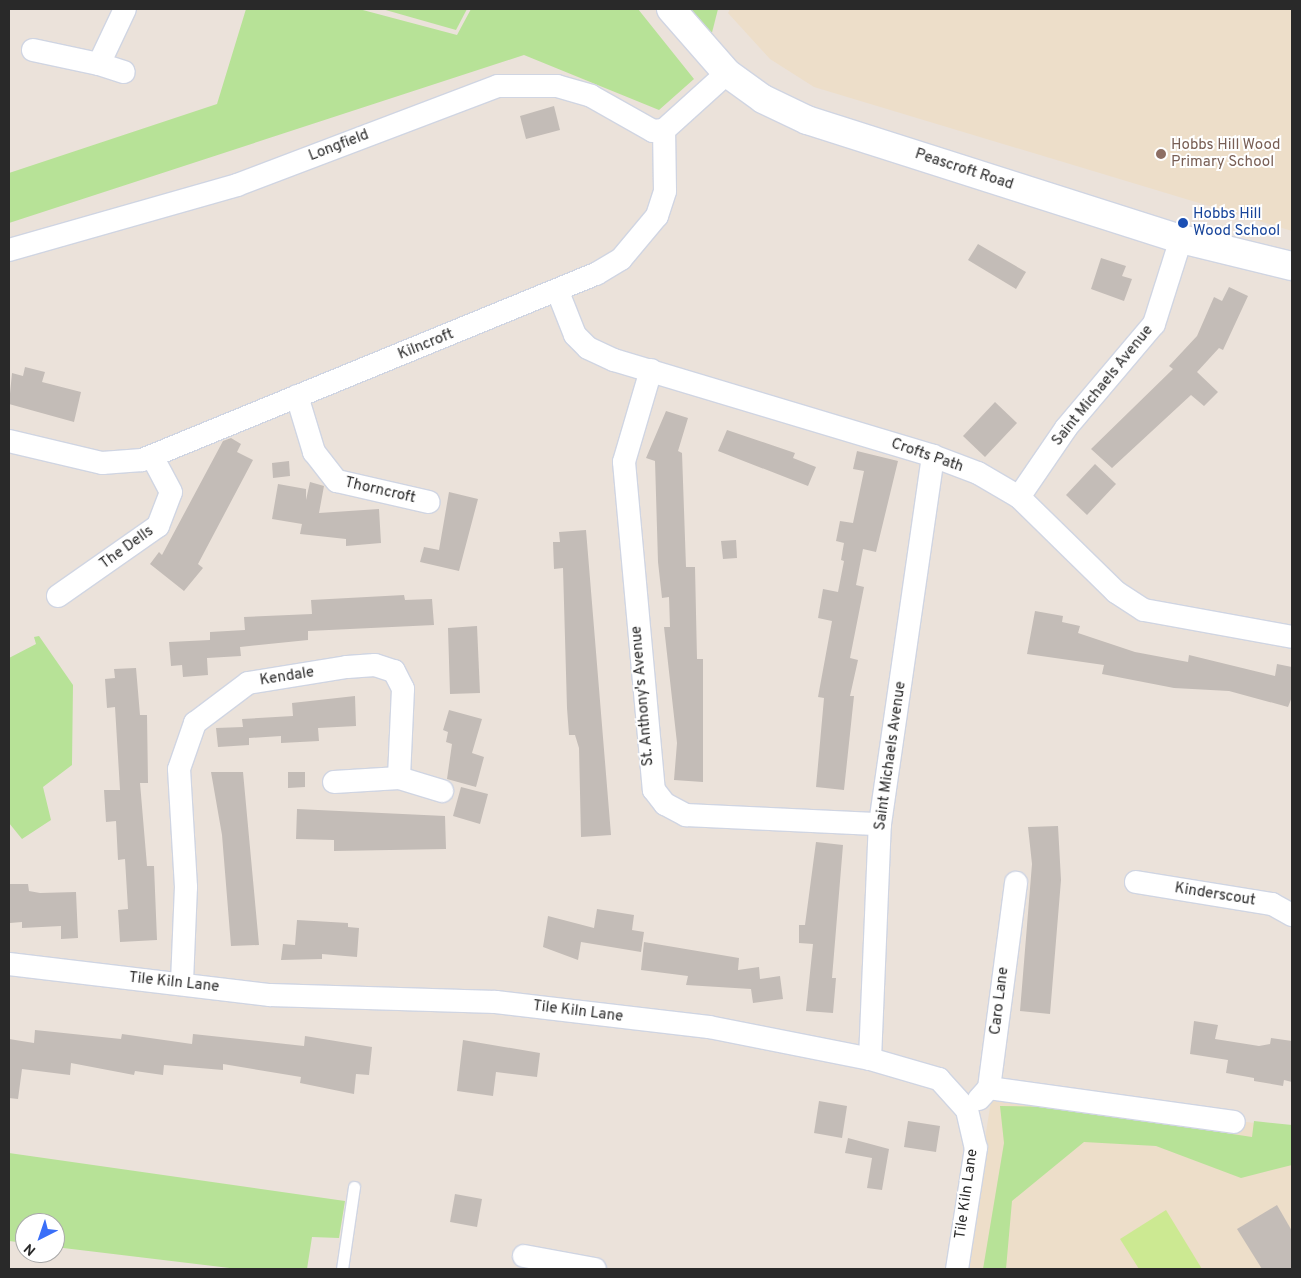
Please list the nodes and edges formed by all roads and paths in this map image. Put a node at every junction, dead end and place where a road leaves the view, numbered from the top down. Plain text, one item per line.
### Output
1 (126, 9) edge
2 (671, 9) edge
3 (33, 50) dead end
4 (99, 64) junction
5 (124, 72) dead end
6 (727, 73) junction
7 (664, 130) junction
8 (1181, 239) junction
9 (9, 250) edge
10 (1292, 266) edge
11 (558, 292) junction
12 (651, 370) junction
13 (297, 396) junction
14 (9, 441) edge
15 (933, 456) junction
16 (152, 457) junction
17 (1019, 497) junction
18 (429, 502) dead end
19 (58, 596) dead end
20 (1292, 637) edge
21 (399, 778) junction
22 (334, 782) dead end
23 (442, 791) dead end
24 (880, 824) junction
25 (1136, 882) dead end
26 (1016, 884) dead end
27 (1292, 915) edge
28 (9, 964) edge
29 (182, 982) junction
30 (870, 1059) junction
31 (989, 1088) junction
32 (967, 1110) junction
33 (1234, 1122) dead end
34 (354, 1187) dead end
35 (524, 1256) dead end
36 (342, 1269) edge
37 (595, 1269) edge
38 (957, 1269) edge

1 - 4 street
2 - 6 street, Peascroft Road
3 - 4 street
4 - 5 street
6 - 7 street
6 - 8 street, Peascroft Road
7 - 9 street, Longfield
7 - 11 street, Kilncroft
8 - 10 street, Peascroft Road
8 - 17 street, Saint Michaels Avenue
11 - 12 street, Crofts Path
11 - 13 street, Kilncroft
12 - 15 street, Crofts Path
12 - 24 street, St. Anthony's Avenue
13 - 16 street, Kilncroft
13 - 18 street, Thorncroft
14 - 16 street, Kilncroft
15 - 17 street, Crofts Path
15 - 24 street, Saint Michaels Avenue
16 - 19 street, The Dells
17 - 20 street, Crofts Path
21 - 22 street
21 - 23 street
21 - 29 street, Kendale
24 - 30 street, Saint Michaels Avenue
25 - 27 street, Kinderscout
26 - 31 street, Caro Lane
28 - 29 street, Tile Kiln Lane
29 - 30 street, Tile Kiln Lane
30 - 32 street, Tile Kiln Lane
31 - 32 street
31 - 33 street
32 - 38 street, Tile Kiln Lane
34 - 36 lane
35 - 37 street

